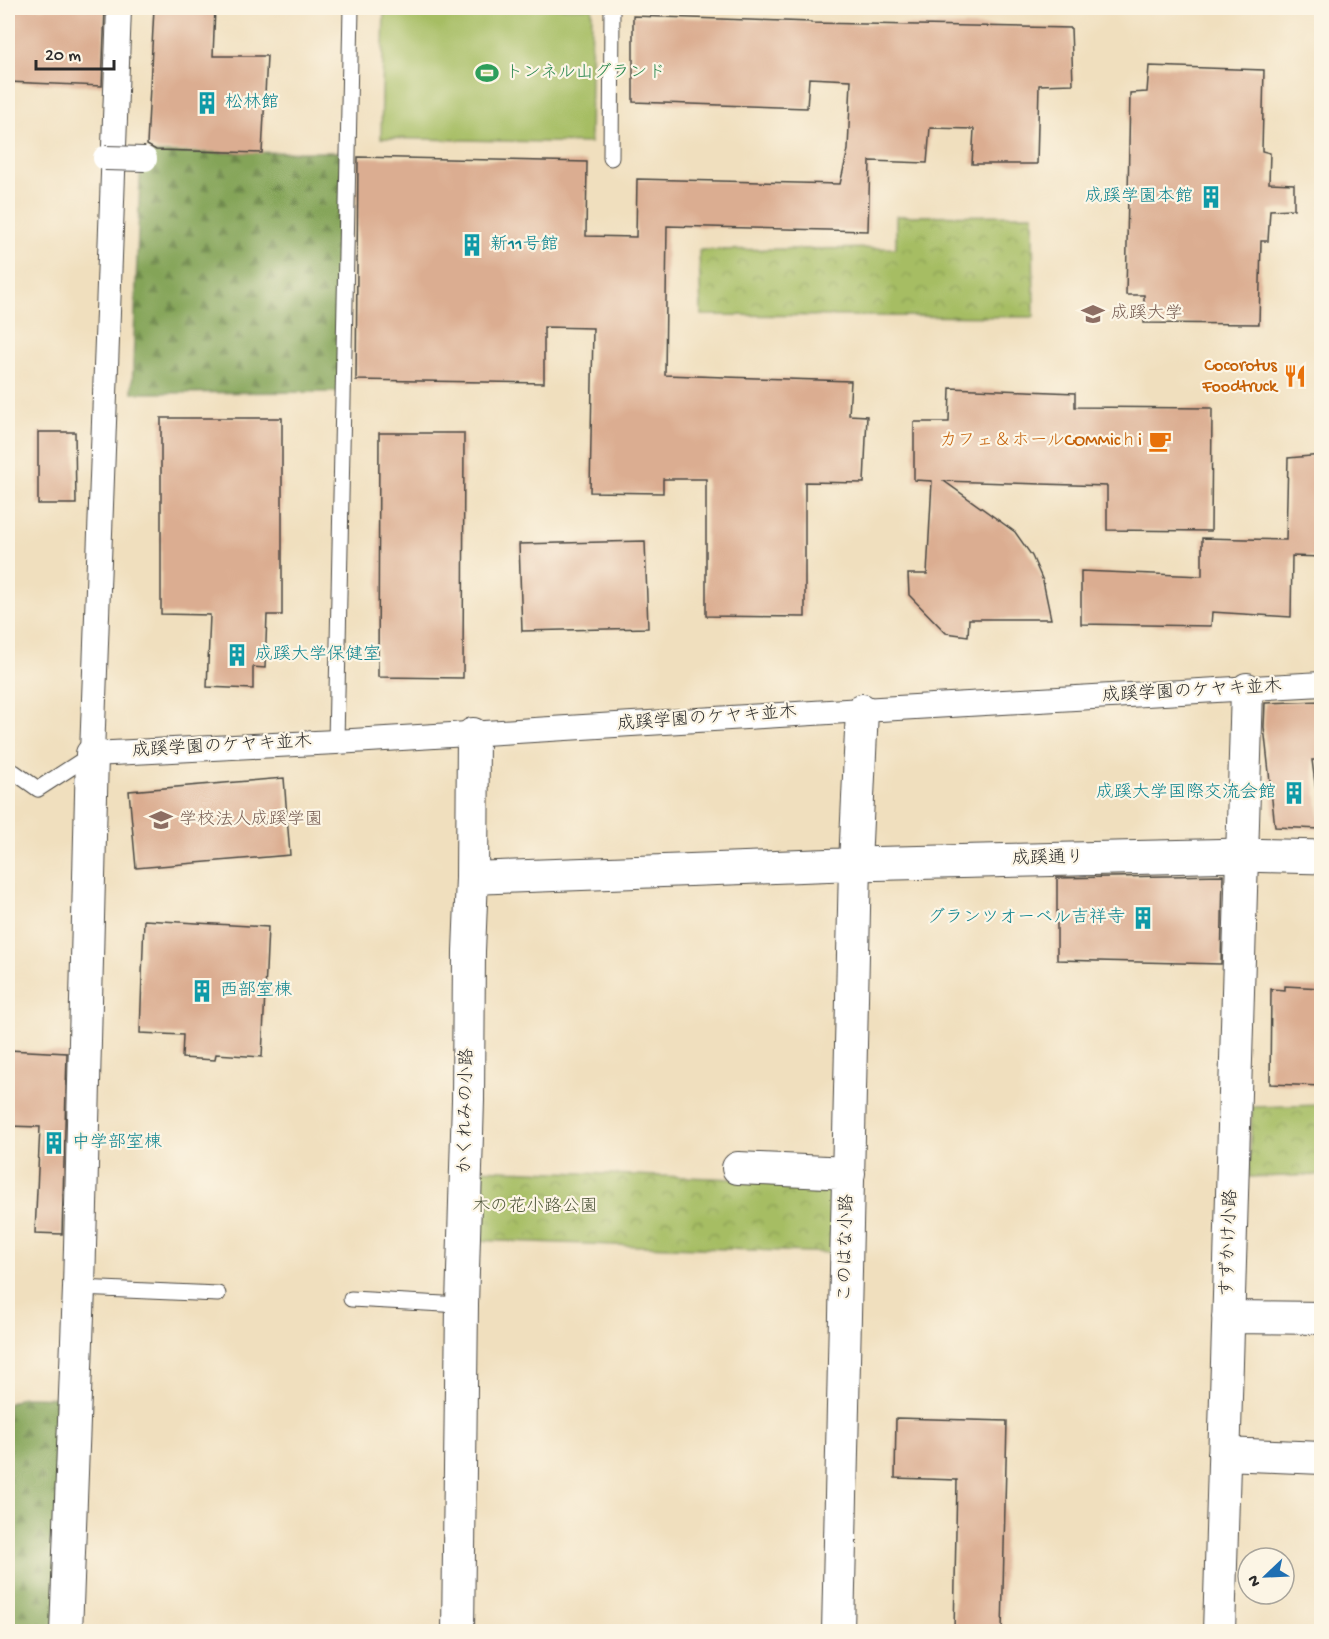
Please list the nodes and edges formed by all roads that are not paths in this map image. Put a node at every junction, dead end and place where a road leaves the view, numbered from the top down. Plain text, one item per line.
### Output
1 (119, 8) edge
2 (351, 8) edge
3 (612, 8) edge
4 (105, 158) dead end
5 (611, 158) dead end
6 (145, 159) dead end
7 (1322, 684) edge
8 (1247, 689) junction
9 (862, 710) junction
10 (473, 734) junction
11 (336, 742) junction
12 (92, 754) junction
13 (8, 774) edge
14 (1242, 855) junction
15 (1322, 857) edge
16 (855, 864) junction
17 (472, 878) junction
18 (738, 1168) dead end
19 (849, 1173) junction
20 (79, 1288) junction
21 (218, 1294) dead end
22 (351, 1299) dead end
23 (462, 1305) junction
24 (1228, 1317) junction
25 (1322, 1318) edge
26 (1224, 1454) junction
27 (1322, 1458) edge
28 (66, 1632) edge
29 (458, 1632) edge
30 (838, 1632) edge
31 (1219, 1632) edge

1 - 12 street
2 - 11 lane
3 - 5 lane
4 - 6 street, bridge
7 - 8 street, 成蹊学園のケヤキ並木
8 - 9 street, 成蹊学園のケヤキ並木
8 - 14 street, すずかけ小路
9 - 10 street, 成蹊学園のケヤキ並木
9 - 16 street, このはな小路
10 - 11 street, 成蹊学園のケヤキ並木
10 - 17 street, かくれみの小路
11 - 12 street, 成蹊学園のケヤキ並木
12 - 13 lane
12 - 20 street
14 - 15 street, 成蹊通り
14 - 16 street, 成蹊通り
14 - 24 street, すずかけ小路
16 - 17 street
16 - 19 street, このはな小路
17 - 23 street, かくれみの小路
18 - 19 street
19 - 30 street, このはな小路
20 - 21 lane
20 - 28 street
22 - 23 lane
23 - 29 street, かくれみの小路
24 - 25 street
24 - 26 street, すずかけ小路
26 - 27 street
26 - 31 street, すずかけ小路

